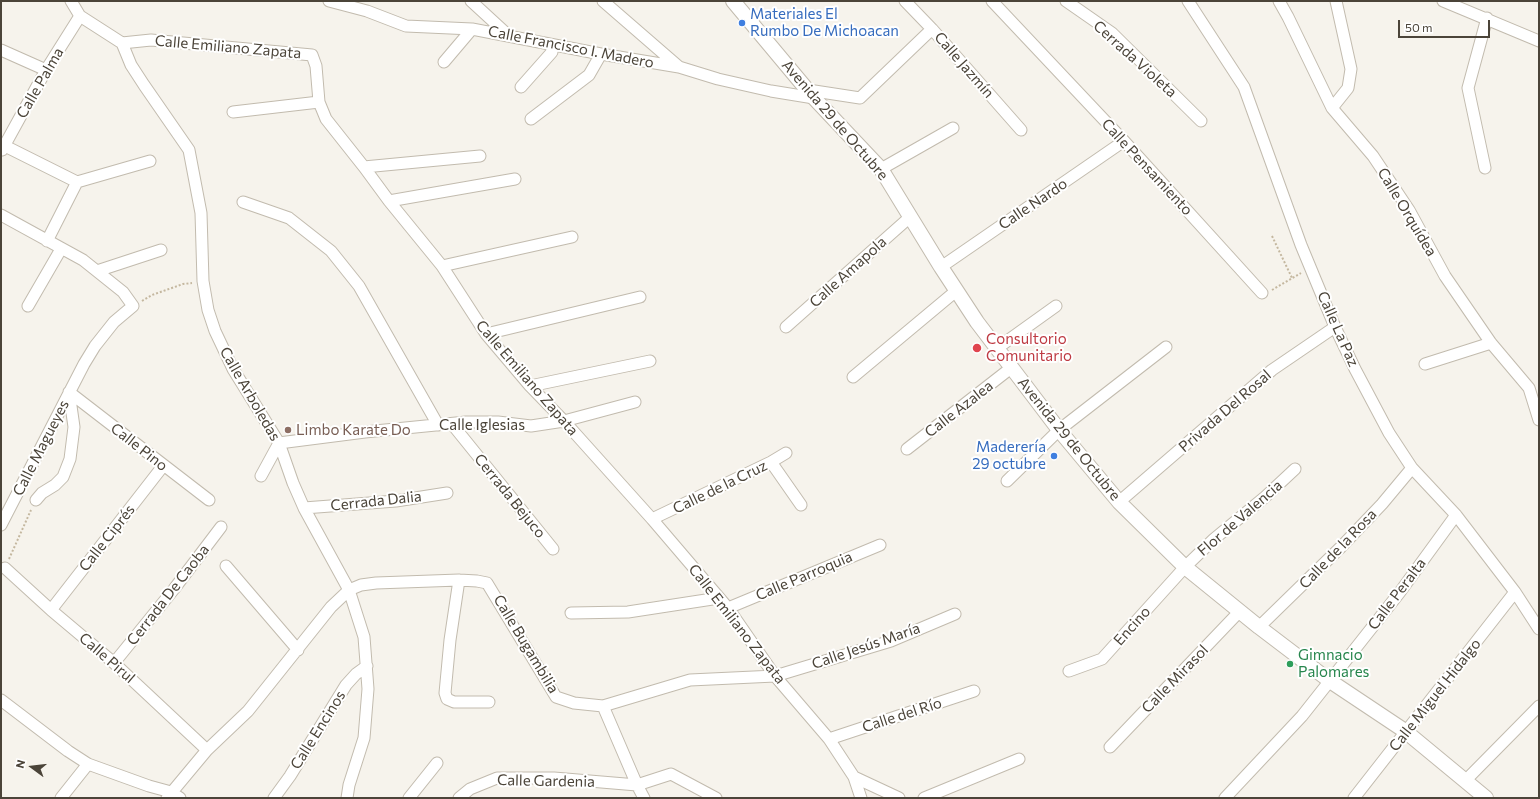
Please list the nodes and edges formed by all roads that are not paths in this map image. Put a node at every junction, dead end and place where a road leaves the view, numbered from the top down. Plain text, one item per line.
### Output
1 (71, 1) edge
2 (329, 1) edge
3 (471, 1) edge
4 (603, 1) edge
5 (733, 1) edge
6 (905, 1) edge
7 (992, 1) edge
8 (1066, 1) edge
9 (1188, 1) edge
10 (1279, 1) edge
11 (1336, 1) edge
12 (1443, 1) edge
13 (1470, 6) edge
14 (80, 16) junction
15 (1487, 18) junction
16 (472, 29) junction
17 (932, 29) junction
18 (508, 36) junction
19 (1539, 41) edge
20 (122, 43) junction
21 (552, 45) junction
22 (1, 50) edge
23 (601, 54) junction
24 (444, 62) dead end
25 (679, 67) junction
26 (46, 70) junction
27 (521, 87) dead end
28 (811, 94) junction
29 (319, 102) junction
30 (1332, 108) junction
31 (233, 112) dead end
32 (531, 119) dead end
33 (1201, 121) dead end
34 (953, 128) dead end
35 (1021, 130) dead end
36 (1124, 141) junction
37 (2, 146) edge
38 (480, 156) dead end
39 (150, 162) dead end
40 (364, 167) junction
41 (1486, 168) dead end
42 (881, 169) junction
43 (515, 179) dead end
44 (77, 182) junction
45 (389, 201) junction
46 (243, 202) dead end
47 (1, 215) edge
48 (910, 216) junction
49 (572, 237) dead end
50 (47, 241) junction
51 (61, 249) junction
52 (161, 250) dead end
53 (442, 266) junction
54 (941, 267) junction
55 (96, 270) junction
56 (956, 291) junction
57 (1262, 293) road end
58 (640, 297) dead end
59 (28, 306) dead end
60 (1056, 306) dead end
61 (786, 327) dead end
62 (1335, 327) junction
63 (486, 334) junction
64 (1491, 343) junction
65 (1166, 347) dead end
66 (996, 349) junction
67 (650, 361) dead end
68 (1425, 364) dead end
69 (1011, 368) junction
70 (853, 377) dead end
71 (530, 386) junction
72 (69, 392) junction
73 (635, 402) dead end
74 (1539, 420) edge
75 (564, 421) junction
76 (452, 424) junction
77 (438, 425) junction
78 (1059, 430) junction
79 (279, 443) junction
80 (907, 449) dead end
81 (786, 453) dead end
82 (771, 462) junction
83 (163, 466) junction
84 (1412, 468) junction
85 (1296, 469) dead end
86 (261, 476) dead end
87 (1007, 481) dead end
88 (447, 493) dead end
89 (36, 500) road end
90 (209, 500) dead end
91 (1119, 502) junction
92 (801, 505) dead end
93 (304, 508) junction
94 (1456, 515) junction
95 (652, 519) junction
96 (1, 525) edge
97 (221, 527) dead end
98 (880, 545) dead end
99 (553, 549) dead end
100 (226, 566) dead end
101 (1185, 567) junction
102 (6, 568) road end
103 (459, 580) junction
104 (349, 590) junction
105 (1515, 592) junction
106 (720, 598) junction
107 (728, 608) junction
108 (51, 610) junction
109 (1240, 611) junction
110 (571, 613) dead end
111 (955, 614) dead end
112 (1259, 627) junction
113 (1539, 629) edge
114 (298, 650) junction
115 (114, 663) junction
116 (367, 666) junction
117 (1069, 671) dead end
118 (776, 676) junction
119 (1330, 681) junction
120 (974, 691) dead end
121 (1, 700) edge
122 (489, 702) dead end
123 (603, 706) junction
124 (1539, 706) edge
125 (1406, 732) junction
126 (829, 739) junction
127 (1110, 747) dead end
128 (207, 750) junction
129 (1019, 759) dead end
130 (437, 763) dead end
131 (88, 764) junction
132 (854, 777) junction
133 (1466, 780) junction
134 (637, 785) junction
135 (471, 793) edge
136 (173, 796) edge
137 (1482, 796) edge
138 (61, 798) edge
139 (274, 798) edge
140 (347, 798) edge
141 (409, 798) edge
142 (459, 798) edge
143 (644, 798) edge
144 (716, 798) edge
145 (861, 798) edge
146 (898, 798) edge
147 (924, 798) edge
148 (1225, 798) edge
149 (1354, 798) edge

1 - 14 street
2 - 16 street, Calle Francisco I. Madero
3 - 18 street
4 - 25 street
5 - 28 street, Avenida 29 de Octubre
6 - 17 street, Calle Jazmín
7 - 36 street, Calle Pensamiento
8 - 33 street, Cerrada Violeta
9 - 62 street, Calle La Paz
10 - 30 street, Calle Orquídea
11 - 30 street
12 - 13 street
13 - 15 street
14 - 20 street
14 - 26 street, Calle Palma
15 - 19 street
15 - 41 street
16 - 18 street, Calle Francisco I. Madero
16 - 24 street
17 - 28 street, Calle Francisco I. Madero
17 - 35 street, Calle Jazmín
18 - 21 street, Calle Francisco I. Madero
20 - 29 street, Calle Emiliano Zapata
20 - 79 street, Calle Arboledas
21 - 23 street, Calle Francisco I. Madero
21 - 27 street
22 - 26 street
23 - 25 street, Calle Francisco I. Madero
23 - 32 street
25 - 28 street, Calle Francisco I. Madero
26 - 37 street, Calle Palma
28 - 42 street, Avenida 29 de Octubre
29 - 31 street
29 - 40 street, Calle Emiliano Zapata
30 - 64 street, Calle Orquídea
34 - 42 street
36 - 54 street, Calle Nardo
36 - 57 street, Calle Pensamiento
37 - 44 street
38 - 40 street
39 - 44 street
40 - 45 street, Calle Emiliano Zapata
42 - 48 street, Avenida 29 de Octubre
43 - 45 street
44 - 50 street
45 - 53 street, Calle Emiliano Zapata
46 - 77 street
47 - 50 street
48 - 54 street, Avenida 29 de Octubre
48 - 61 street, Calle Amapola
49 - 53 street
50 - 51 street
51 - 55 street
51 - 59 street
52 - 55 street
53 - 63 street, Calle Emiliano Zapata
54 - 56 street, Avenida 29 de Octubre
55 - 72 street, Calle Magueyes
56 - 66 street, Avenida 29 de Octubre
56 - 70 street
58 - 63 street
60 - 66 street
62 - 84 street, Calle La Paz
62 - 91 street, Privada Del Rosal
63 - 71 street, Calle Emiliano Zapata
64 - 68 street
64 - 74 street, Calle Orquídea
65 - 78 street
66 - 69 street, Avenida 29 de Octubre
67 - 71 street
69 - 78 street, Avenida 29 de Octubre
69 - 80 street, Calle Azalea
71 - 75 street, Calle Emiliano Zapata
72 - 83 street, Calle Pino
72 - 89 street, Calle Magueyes
72 - 96 street, Calle Magueyes
73 - 75 street, Calle Iglesias
75 - 76 street, Calle Iglesias
75 - 95 street, Calle Emiliano Zapata
76 - 77 street, Calle Iglesias
76 - 99 street, Cerrada Bejuco
77 - 79 street, Calle Iglesias
78 - 87 street
78 - 91 street, Avenida 29 de Octubre
79 - 86 street
79 - 93 street, Calle Arboledas
81 - 82 street, Calle de la Cruz
82 - 92 street
82 - 95 street, Calle de la Cruz
83 - 90 street, Calle Pino
83 - 108 street, Calle Ciprés
84 - 94 street, Calle La Paz
84 - 112 street, Calle de la Rosa
85 - 101 street, Flor de Valencia
88 - 93 street, Cerrada Dalia
91 - 101 street, Avenida 29 de Octubre
93 - 104 street, Calle Arboledas
94 - 105 street, Calle La Paz
94 - 119 street, Calle Peralta
95 - 106 street, Calle Emiliano Zapata
97 - 115 street, Cerrada De Caoba
98 - 107 street, Calle Parroquia
100 - 114 street
101 - 109 street, Avenida 29 de Octubre
101 - 117 street, Encino
102 - 108 street, Calle Pirul
103 - 104 street, Calle Bugambilia
103 - 122 street
103 - 123 street, Calle Bugambilia
104 - 114 street
104 - 116 street, Calle Arboledas
105 - 113 street, Calle La Paz
105 - 125 street, Calle Miguel Hidalgo
106 - 107 street, Calle Emiliano Zapata
106 - 110 street
107 - 118 street, Calle Emiliano Zapata
108 - 115 street, Calle Pirul
109 - 112 street, Avenida 29 de Octubre
109 - 127 street, Calle Mirasol
111 - 118 street, Calle Jesús María
112 - 119 street, Avenida 29 de Octubre
114 - 128 street
115 - 128 street, Calle Pirul
116 - 139 street, Calle Encinos
116 - 140 street, Calle Arboledas
118 - 123 street, Calle Bugambilia
118 - 126 street, Calle Emiliano Zapata
119 - 125 street, Avenida 29 de Octubre
119 - 148 street, Calle Peralta
120 - 126 street, Calle del Río
121 - 131 street
123 - 134 street
124 - 133 street
125 - 133 street, Avenida 29 de Octubre
125 - 149 street, Calle Miguel Hidalgo
126 - 132 street, Calle Emiliano Zapata
128 - 136 street
129 - 147 street
130 - 141 street
131 - 136 street
131 - 138 street
132 - 145 street, Calle Emiliano Zapata
132 - 146 street
133 - 137 street, Avenida 29 de Octubre
134 - 135 street, Calle Gardenia
134 - 143 street
134 - 144 street
135 - 142 street, Calle Gardenia

